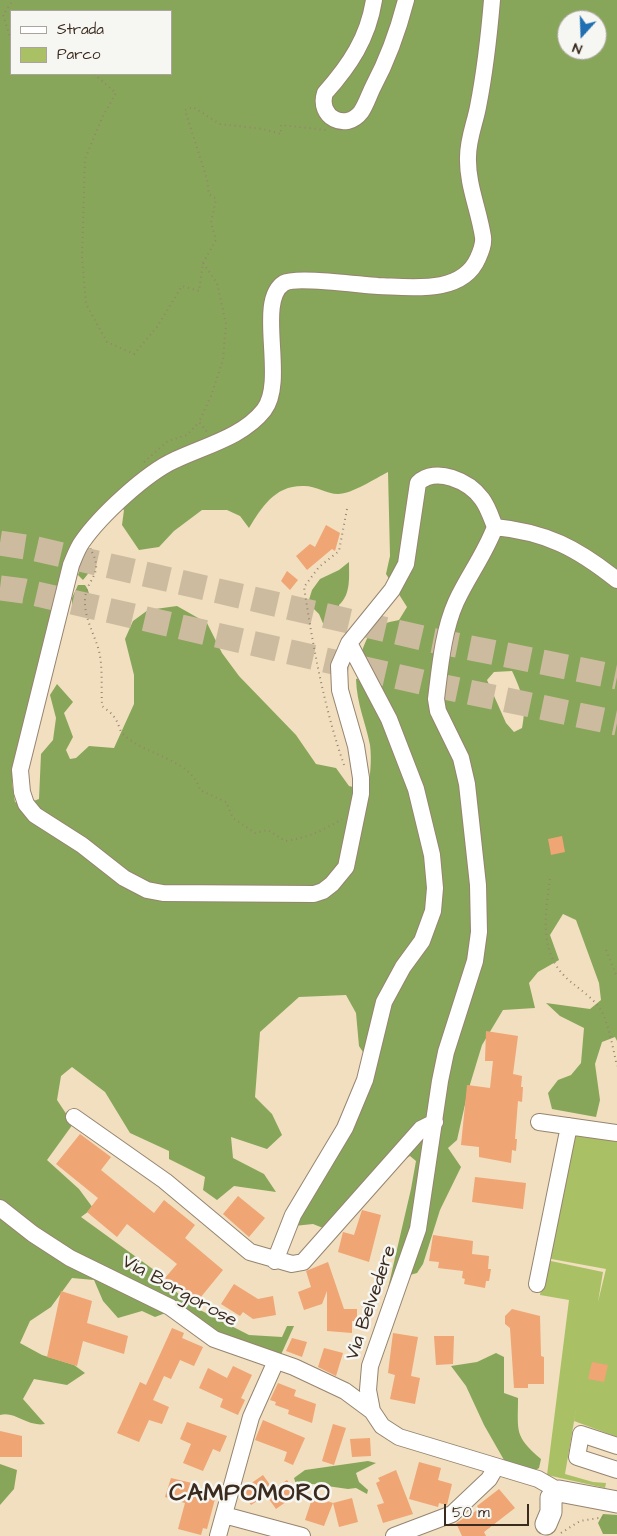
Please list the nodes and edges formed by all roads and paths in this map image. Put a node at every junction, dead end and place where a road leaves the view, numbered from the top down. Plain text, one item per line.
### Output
1 (13, 0) edge
2 (374, 0) edge
3 (406, 0) edge
4 (492, 0) edge
5 (10, 37) edge
6 (95, 75) edge
7 (334, 120) junction
8 (203, 263) junction
9 (216, 442) junction
10 (495, 527) junction
11 (90, 532) junction
12 (617, 580) edge
13 (349, 643) junction
14 (359, 808) junction
15 (550, 879) dead end
16 (606, 950) dead end
17 (617, 978) edge
18 (617, 1066) edge
19 (74, 1117) dead end
20 (434, 1122) junction
21 (539, 1122) dead end
22 (569, 1126) junction
23 (617, 1133) edge
24 (0, 1208) edge
25 (275, 1260) junction
26 (537, 1284) dead end
27 (276, 1361) junction
28 (372, 1410) junction
29 (617, 1446) edge
30 (496, 1467) junction
31 (617, 1470) edge
32 (611, 1506) edge
33 (555, 1511) edge
34 (224, 1515) junction
35 (218, 1536) edge
36 (302, 1536) edge
37 (394, 1536) edge

1 - 5 path
2 - 7 street
3 - 7 street
4 - 9 street
6 - 8 path
7 - 8 path
8 - 9 path
9 - 11 street
10 - 12 street
10 - 13 street
10 - 20 street, Via Belvedere
11 - 14 path
11 - 14 street
13 - 14 street
13 - 25 street
15 - 18 path
16 - 17 path
19 - 25 street
20 - 25 street
20 - 28 street, Via Belvedere
21 - 22 street
22 - 23 street
22 - 26 street
24 - 27 street, Via Borgorose
27 - 28 street, Via Borgorose
27 - 34 street
28 - 30 street, Via Belvedere
29 - 31 street
30 - 33 street, Via Belvedere
30 - 37 street
32 - 33 main road
32 - 33 path
34 - 35 street
34 - 36 street

